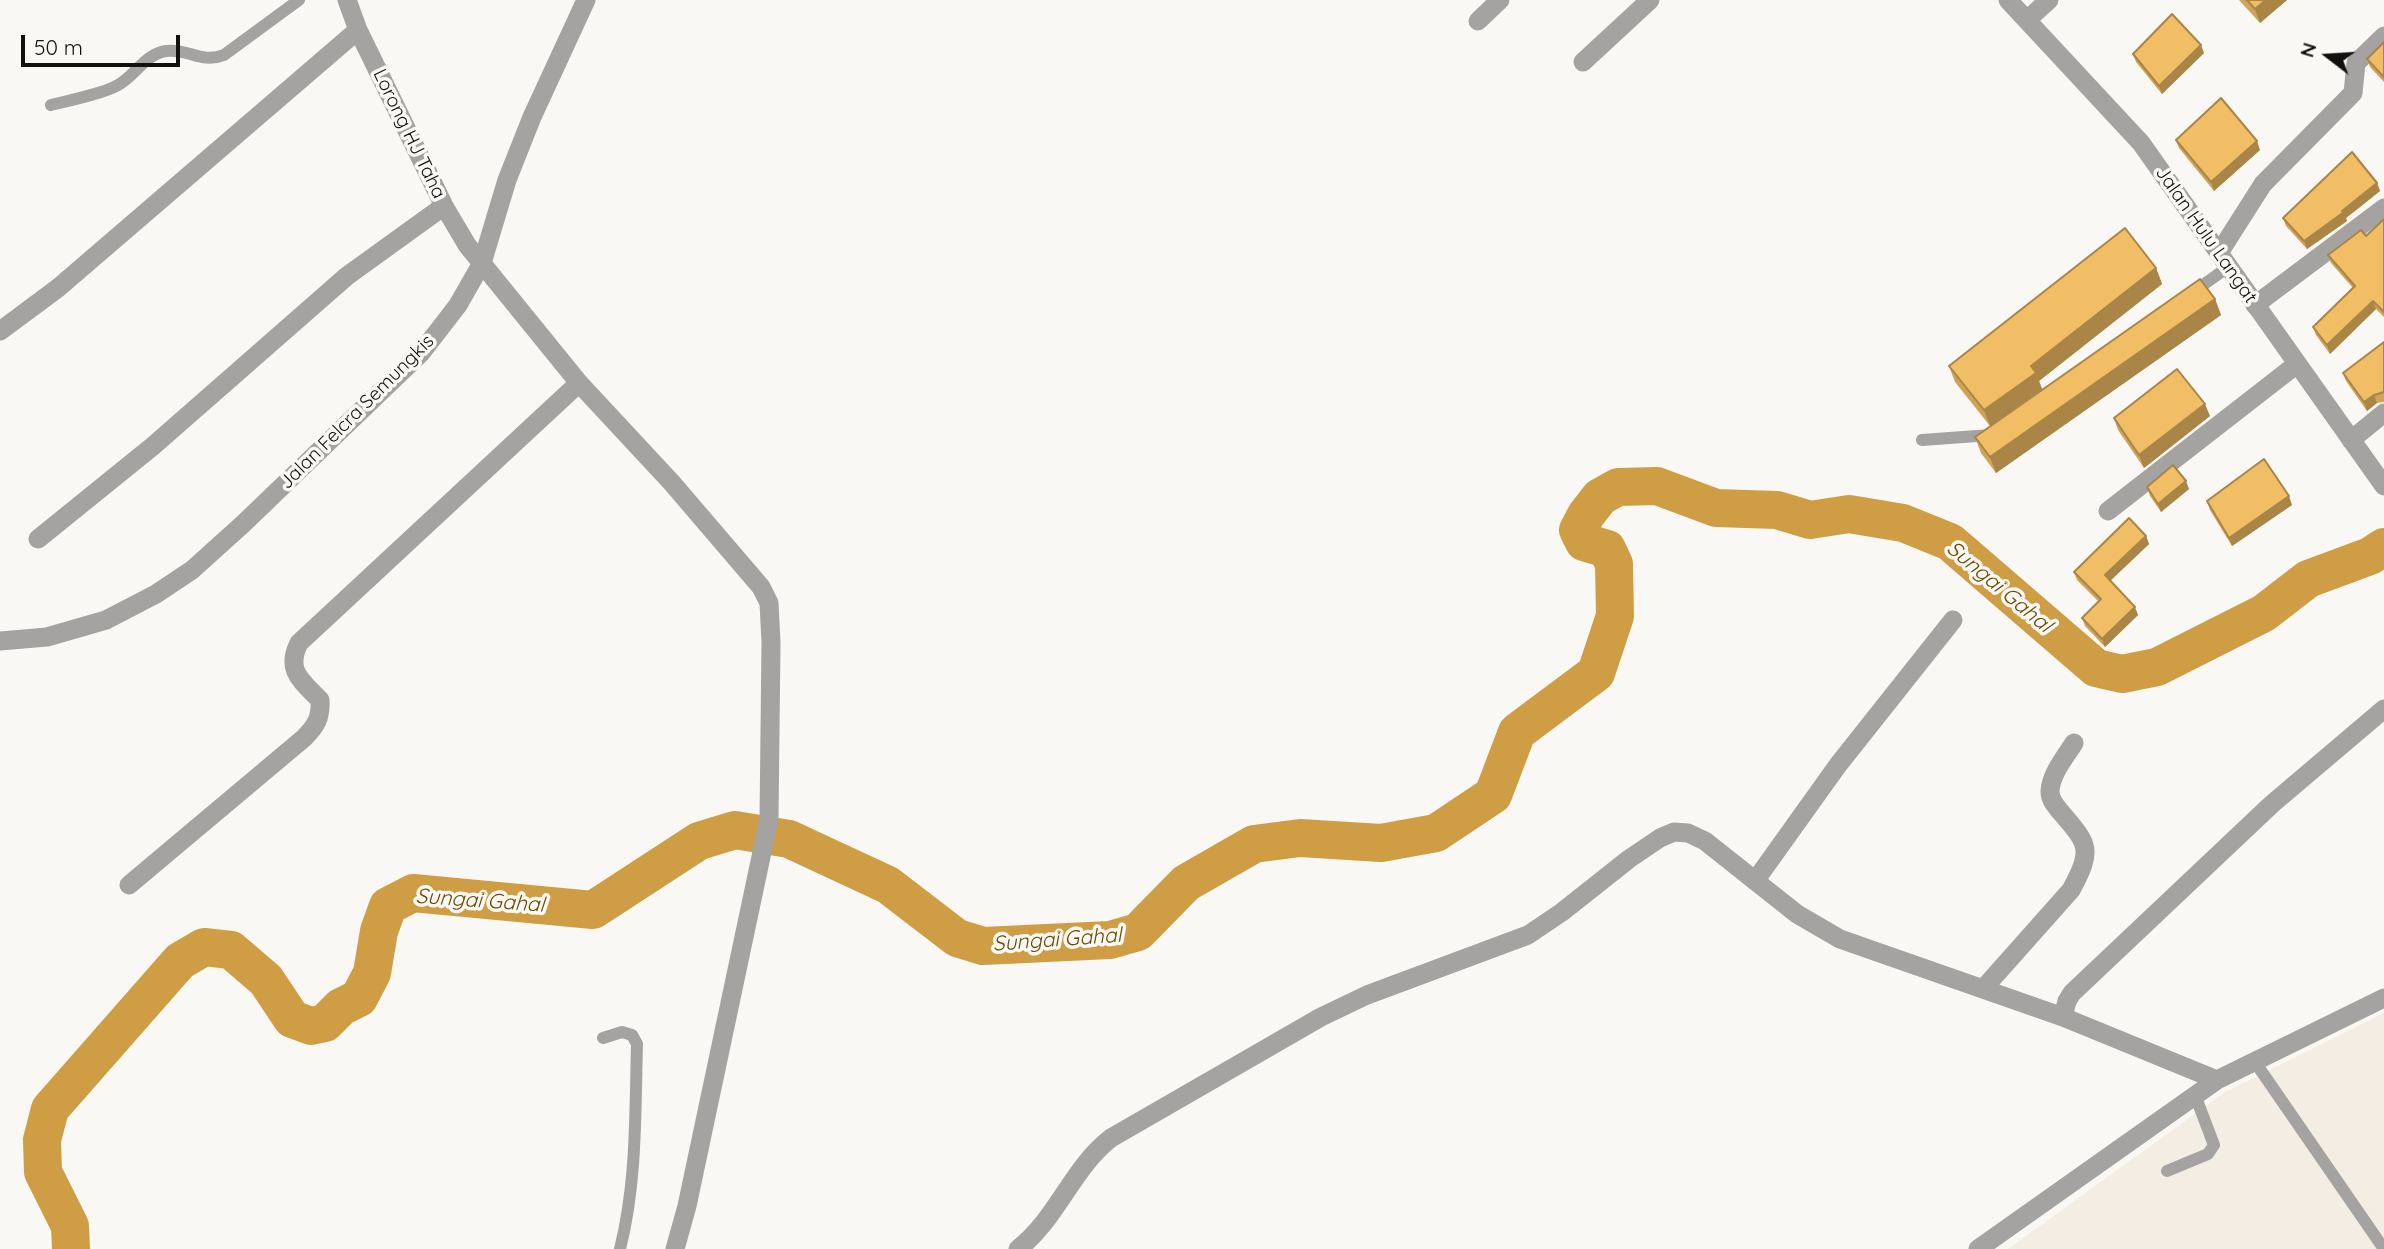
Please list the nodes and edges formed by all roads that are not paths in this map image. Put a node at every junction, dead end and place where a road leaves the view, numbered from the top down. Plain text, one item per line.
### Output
1 (299, 0) edge
2 (347, 0) edge
3 (586, 0) edge
4 (1500, 0) edge
5 (1650, 0) edge
6 (2008, 0) edge
7 (2049, 0) edge
8 (2027, 20) junction
9 (1478, 21) dead end
10 (358, 30) junction
11 (2384, 36) edge
12 (1583, 62) dead end
13 (51, 105) dead end
14 (444, 206) junction
15 (2384, 208) edge
16 (2223, 260) junction
17 (482, 262) junction
18 (2183, 299) edge
19 (2255, 305) junction
20 (0, 331) edge
21 (2297, 364) junction
22 (579, 383) junction
23 (2384, 413) edge
24 (2004, 427) edge
25 (1922, 440) dead end
26 (2351, 440) junction
27 (2383, 484) edge
28 (2108, 511) dead end
29 (38, 539) dead end
30 (1953, 620) dead end
31 (0, 641) edge
32 (2384, 709) edge
33 (2074, 743) dead end
34 (1755, 881) junction
35 (129, 885) dead end
36 (1983, 989) junction
37 (2384, 998) edge
38 (2063, 1017) junction
39 (603, 1038) dead end
40 (2255, 1062) junction
41 (2217, 1080) junction
42 (2195, 1096) junction
43 (2166, 1171) dead end
44 (620, 1249) edge
45 (675, 1249) edge
46 (1018, 1249) edge
47 (1978, 1249) edge
48 (2384, 1249) edge

1 - 13 lane
2 - 10 street, Lorong HJ Taha
3 - 17 street, Jalan Felcra Semungkis
4 - 9 street
5 - 12 street
6 - 8 street, Jalan Hulu Langat
7 - 8 street
8 - 16 street, Jalan Hulu Langat
10 - 14 street, Lorong HJ Taha
10 - 20 street
11 - 16 street
14 - 17 street, Lorong HJ Taha
14 - 29 street
15 - 19 street
16 - 18 lane
16 - 19 street, Jalan Hulu Langat
17 - 22 street, Lorong HJ Taha
17 - 31 street, Jalan Felcra Semungkis
19 - 21 street, Jalan Hulu Langat
21 - 26 street, Jalan Hulu Langat
21 - 28 street
22 - 35 street
22 - 45 street, Lorong HJ Taha
23 - 26 street
24 - 25 lane
26 - 27 street, Jalan Hulu Langat
30 - 34 street
32 - 38 street
33 - 36 street
34 - 36 street
34 - 46 street
36 - 38 street
37 - 40 street
38 - 41 street
39 - 44 lane
40 - 41 street
40 - 48 lane
41 - 42 street
42 - 43 lane
42 - 47 street

